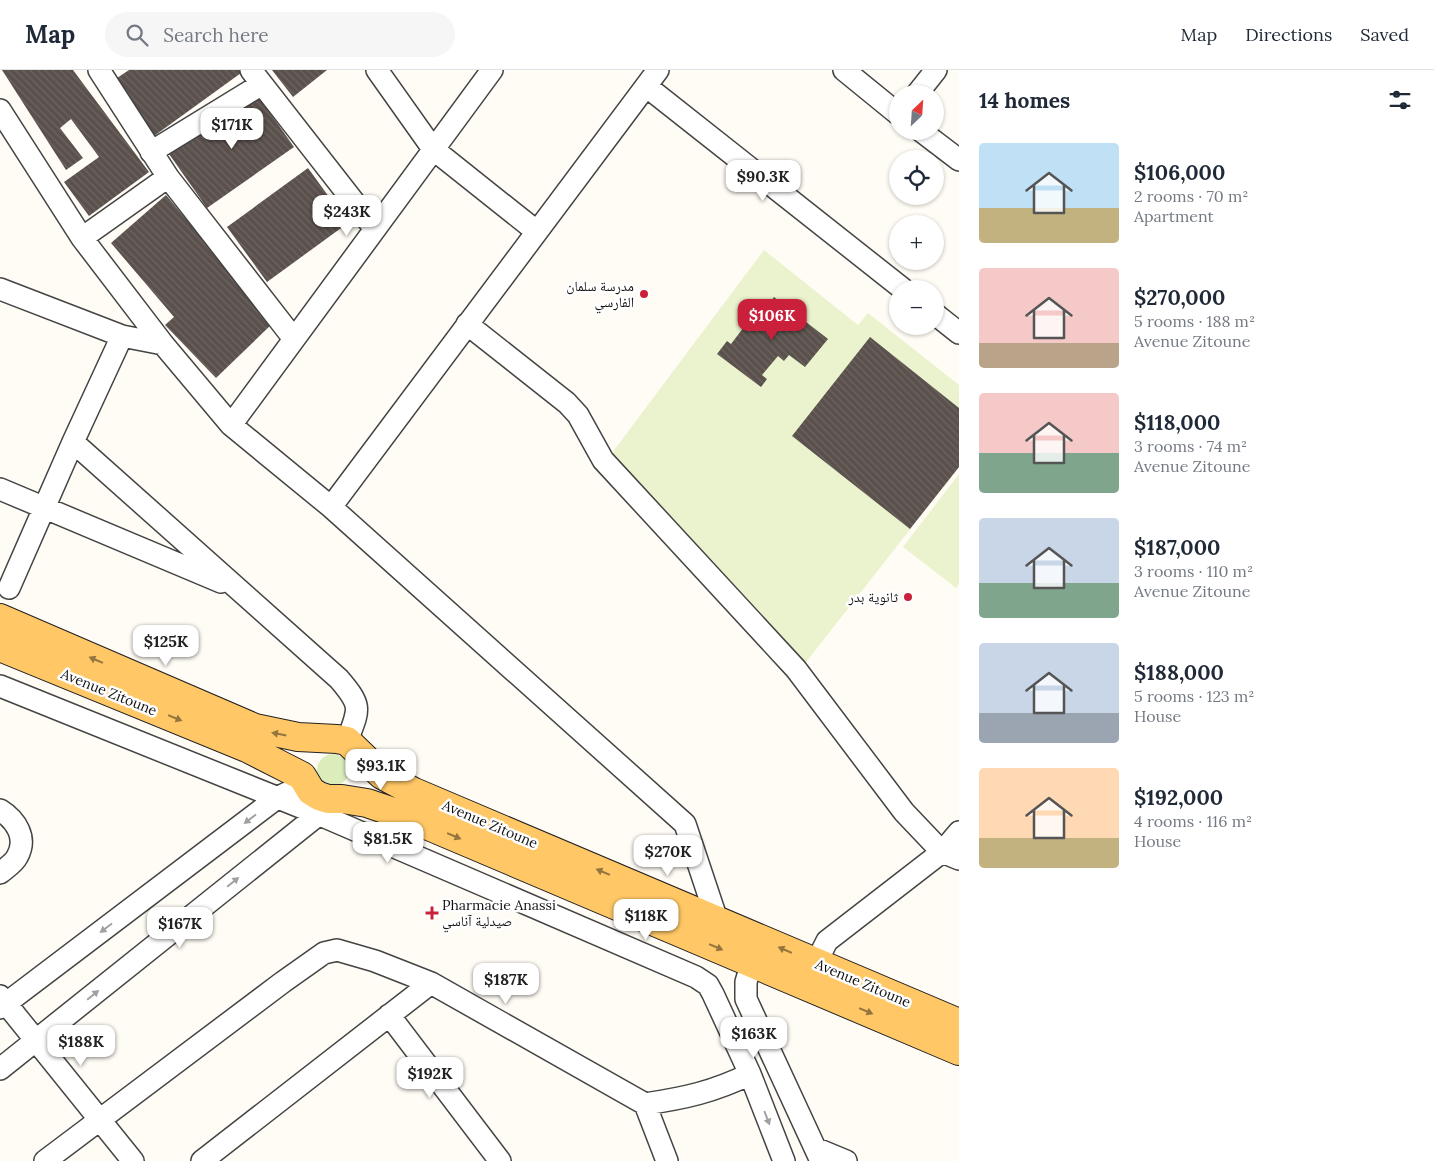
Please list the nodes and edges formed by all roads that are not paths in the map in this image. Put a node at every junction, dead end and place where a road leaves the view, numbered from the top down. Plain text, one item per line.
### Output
1 (99, 70) edge
2 (377, 70) edge
3 (492, 70) edge
4 (844, 70) edge
5 (936, 70) edge
6 (256, 77) edge
7 (652, 78) edge
8 (924, 85) edge
9 (889, 107) edge
10 (0, 110) edge
11 (933, 140) edge
12 (434, 150) junction
13 (152, 152) junction
14 (959, 160) edge
15 (168, 177) junction
16 (375, 229) junction
17 (536, 231) junction
18 (82, 238) junction
19 (892, 280) edge
20 (0, 289) edge
21 (944, 321) edge
22 (467, 324) junction
23 (959, 333) edge
24 (122, 336) junction
25 (294, 339) junction
26 (163, 344) junction
27 (231, 425) junction
28 (73, 442) junction
29 (0, 489) edge
30 (330, 507) junction
31 (44, 508) junction
32 (10, 588) dead end
33 (238, 590) junction
34 (0, 618) edge
35 (0, 647) edge
36 (0, 686) edge
37 (345, 746) junction
38 (304, 780) junction
39 (277, 798) junction
40 (332, 804) junction
41 (0, 810) edge
42 (959, 832) edge
43 (950, 856) edge
44 (0, 873) edge
45 (717, 920) junction
46 (752, 962) junction
47 (816, 963) junction
48 (430, 983) junction
49 (2, 1002) edge
50 (389, 1015) junction
51 (959, 1023) edge
52 (37, 1041) junction
53 (959, 1051) edge
54 (0, 1069) edge
55 (750, 1074) junction
56 (645, 1104) junction
57 (100, 1120) junction
58 (819, 1155) edge
59 (45, 1161) edge
60 (132, 1161) edge
61 (202, 1161) edge
62 (500, 1161) edge
63 (667, 1161) edge
64 (784, 1161) edge
65 (846, 1161) edge

1 - 13 street
2 - 12 street
3 - 12 street
4 - 9 street
5 - 8 street
6 - 13 street
6 - 16 street
7 - 17 street
7 - 19 street
10 - 18 street
11 - 14 street
12 - 16 street
12 - 17 street
13 - 15 street
15 - 18 street
15 - 25 street
16 - 25 street
17 - 22 street
18 - 26 street
20 - 24 street
21 - 23 street
22 - 30 street
22 - 43 street
24 - 26 street
24 - 28 street
25 - 27 street
26 - 27 street
27 - 30 street
28 - 31 street
28 - 33 street
29 - 31 street
30 - 45 street
31 - 32 street
31 - 33 street
33 - 37 street
37 -> 34 main road, Avenue Zitoune
35 -> 38 main road, Avenue Zitoune
36 - 39 street
37 - 38 main road
37 - 40 main road
45 -> 37 main road, Avenue Zitoune
38 - 39 street
38 - 40 main road, Avenue Zitoune
39 - 40 street
39 -> 49 street
40 -> 46 main road, Avenue Zitoune
52 -> 40 street
40 - 55 street
41 - 44 street
42 - 43 street
43 - 47 street
47 -> 45 main road, Avenue Zitoune
46 -> 53 main road, Avenue Zitoune
46 - 58 street
47 - 51 main road, Avenue Zitoune
48 - 50 street
48 - 56 street
48 - 57 street
49 - 52 street
50 - 61 street
50 - 62 street
52 - 54 street
52 - 57 street
55 - 56 street
55 -> 64 street
56 - 63 street
57 - 59 street
57 - 60 street
58 - 65 street

